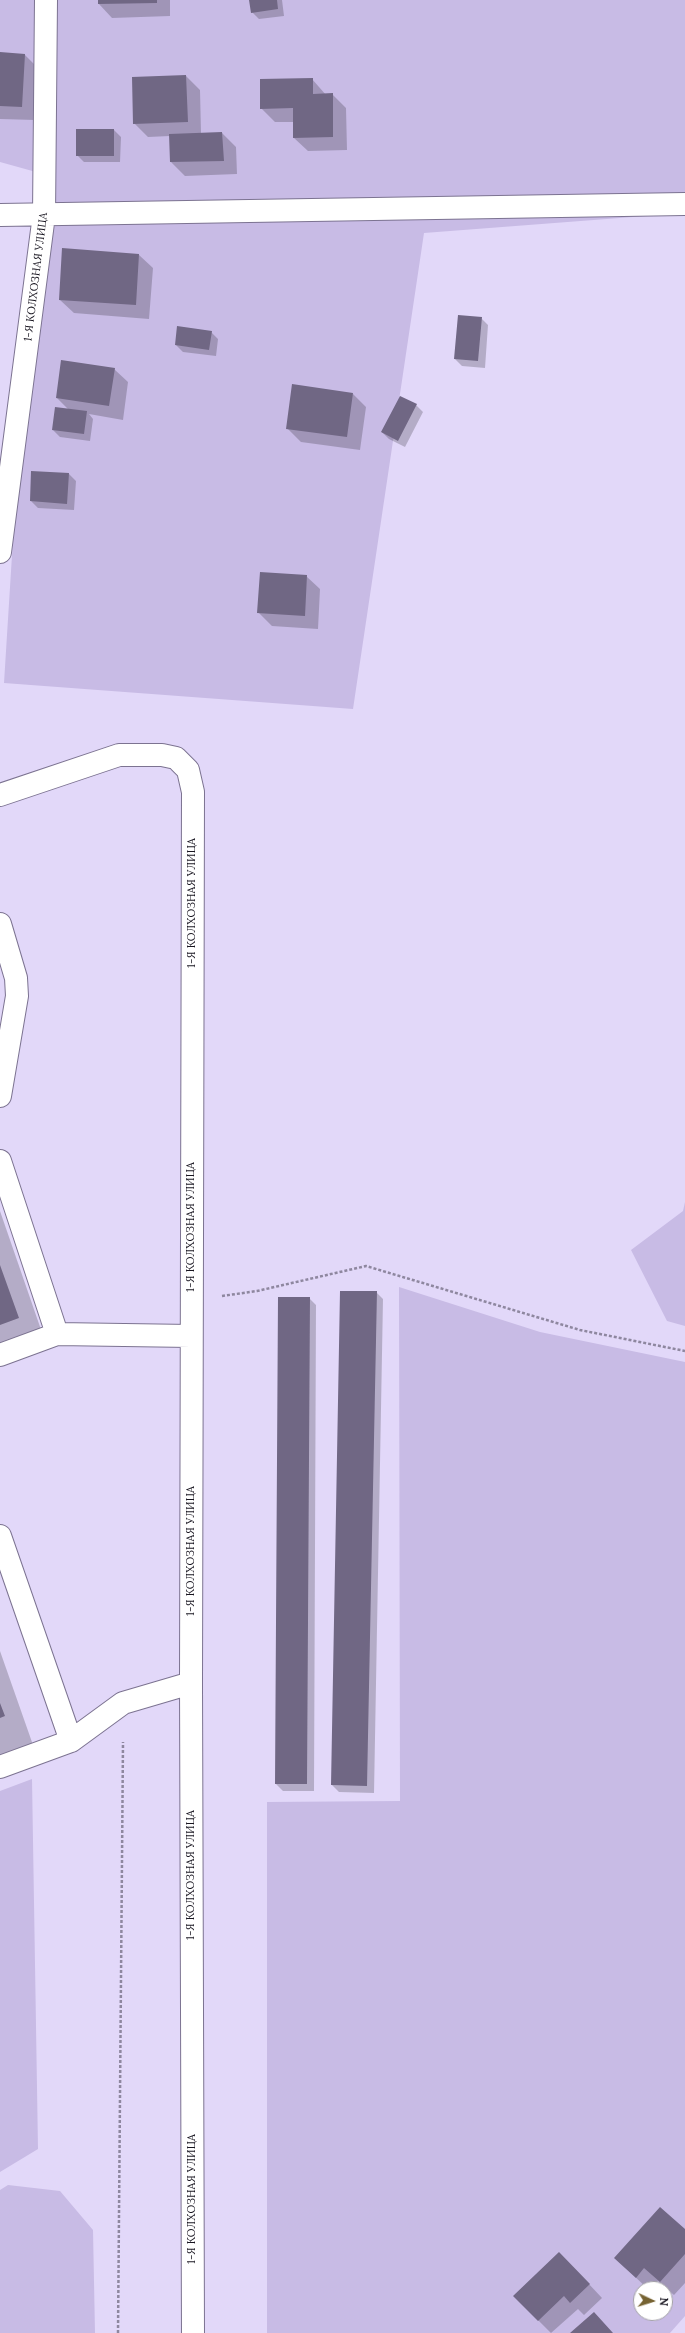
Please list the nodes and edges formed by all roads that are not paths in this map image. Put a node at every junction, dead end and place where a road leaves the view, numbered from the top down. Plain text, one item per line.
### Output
1 (46, 0) edge
2 (685, 204) edge
3 (0, 215) edge
4 (44, 216) junction
5 (0, 552) edge
6 (0, 795) edge
7 (0, 924) edge
8 (0, 1096) edge
9 (0, 1161) edge
10 (57, 1334) junction
11 (191, 1336) junction
12 (0, 1355) edge
13 (0, 1536) edge
14 (190, 1683) junction
15 (71, 1740) junction
16 (0, 1767) edge
17 (193, 2333) edge

1 - 4 street, 1-Я КОЛХОЗНАЯ УЛИЦА
2 - 4 street
3 - 4 street
4 - 5 street, 1-Я КОЛХОЗНАЯ УЛИЦА
6 - 11 street, 1-Я КОЛХОЗНАЯ УЛИЦА
7 - 8 street
9 - 10 street
10 - 11 street
10 - 12 street
11 - 14 street, 1-Я КОЛХОЗНАЯ УЛИЦА
13 - 15 street
14 - 15 street
14 - 17 street, 1-Я КОЛХОЗНАЯ УЛИЦА
15 - 16 street

